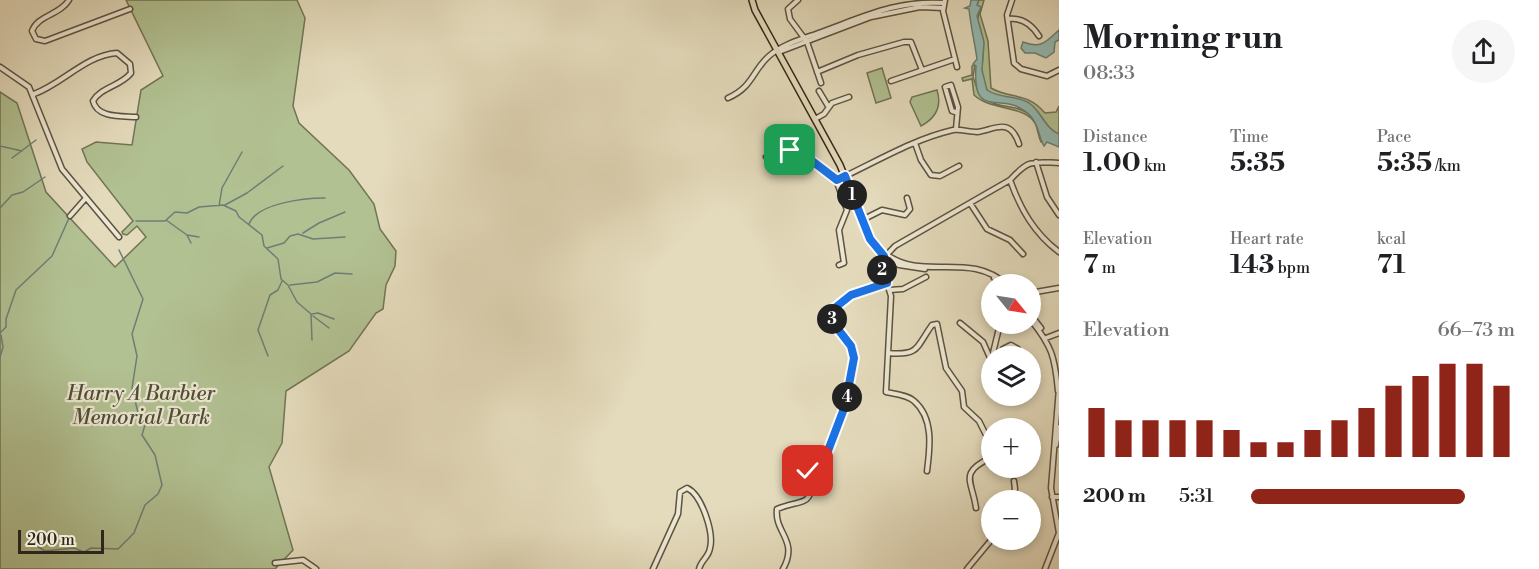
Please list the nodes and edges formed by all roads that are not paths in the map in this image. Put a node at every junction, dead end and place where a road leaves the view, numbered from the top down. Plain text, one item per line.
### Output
1 (69, 0) edge
2 (752, 0) edge
3 (798, 0) edge
4 (886, 0) edge
5 (1012, 0) edge
6 (944, 4) edge
7 (130, 9) dead end
8 (887, 10) junction
9 (1008, 19) junction
10 (1039, 36) dead end
11 (804, 37) junction
12 (807, 42) junction
13 (778, 52) junction
14 (955, 59) junction
15 (0, 67) edge
16 (957, 68) dead end
17 (922, 70) junction
18 (1059, 70) edge
19 (817, 72) junction
20 (891, 81) dead end
21 (821, 83) dead end
22 (819, 91) dead end
23 (34, 94) junction
24 (849, 97) dead end
25 (728, 98) dead end
26 (828, 106) junction
27 (955, 112) junction
28 (136, 117) dead end
29 (816, 119) junction
30 (956, 129) junction
31 (915, 142) junction
32 (1019, 144) dead end
33 (766, 157) dead end
34 (1036, 162) junction
35 (1059, 164) edge
36 (959, 166) dead end
37 (846, 175) junction
38 (837, 180) junction
39 (1010, 180) junction
40 (907, 198) dead end
41 (85, 199) junction
42 (970, 203) junction
43 (1059, 215) edge
44 (70, 216) dead end
45 (864, 220) junction
46 (119, 237) dead end
47 (1059, 252) edge
48 (1023, 254) dead end
49 (885, 255) junction
50 (839, 266) dead end
51 (986, 274) edge
52 (926, 277) dead end
53 (887, 283) junction
54 (1059, 288) edge
55 (1041, 289) edge
56 (890, 290) junction
57 (960, 323) dead end
58 (1041, 330) edge
59 (1059, 333) edge
60 (1047, 338) junction
61 (985, 346) edge
62 (888, 354) junction
63 (1059, 366) edge
64 (1059, 388) edge
65 (1058, 394) edge
66 (1058, 411) edge
67 (981, 423) edge
68 (1059, 427) edge
69 (1054, 452) junction
70 (981, 462) edge
71 (927, 471) dead end
72 (1014, 481) dead end
73 (1015, 490) edge
74 (1052, 497) junction
75 (1059, 497) edge
76 (976, 508) dead end
77 (983, 550) edge
78 (275, 563) dead end
79 (316, 569) edge
80 (653, 569) edge
81 (699, 569) edge
82 (783, 569) edge
83 (967, 569) edge
84 (1045, 569) edge

1 - 7 street
2 - 13 main road
3 - 11 street
4 - 8 street
5 - 9 street
6 - 8 street
6 - 14 street
8 - 11 street
8 - 12 street
9 - 10 street
9 - 18 street
11 - 12 street
11 - 13 street
12 - 13 street
12 - 19 street
13 - 25 street
13 - 29 main road
14 - 16 street
14 - 17 street
15 - 23 street
17 - 19 street
17 - 20 street
19 - 21 street
22 - 26 street
23 - 28 street
23 - 41 street
24 - 26 street
26 - 29 street
27 - 27 street
27 - 30 street
29 - 37 main road
30 - 31 street
30 - 32 street
31 - 36 street
31 - 37 street
33 - 38 street
34 - 35 street
34 - 39 street
34 - 43 street
37 - 38 street
37 - 45 main road
38 - 50 street
39 - 42 street
39 - 47 street
40 - 45 street
41 - 44 street
41 - 46 street
42 - 48 street
42 - 49 street
45 - 49 main road
49 - 51 street
49 - 53 street
52 - 56 street
53 - 56 street
53 - 82 street
54 - 55 street
56 - 62 street
57 - 61 street
58 - 60 street
59 - 60 street
60 - 63 street
60 - 65 street
62 - 67 street
62 - 71 street
64 - 65 street
65 - 66 street
66 - 69 street
68 - 69 street
69 - 74 street
70 - 76 street
72 - 73 street
74 - 75 street
74 - 84 street
77 - 83 street
78 - 79 street
80 - 81 street

